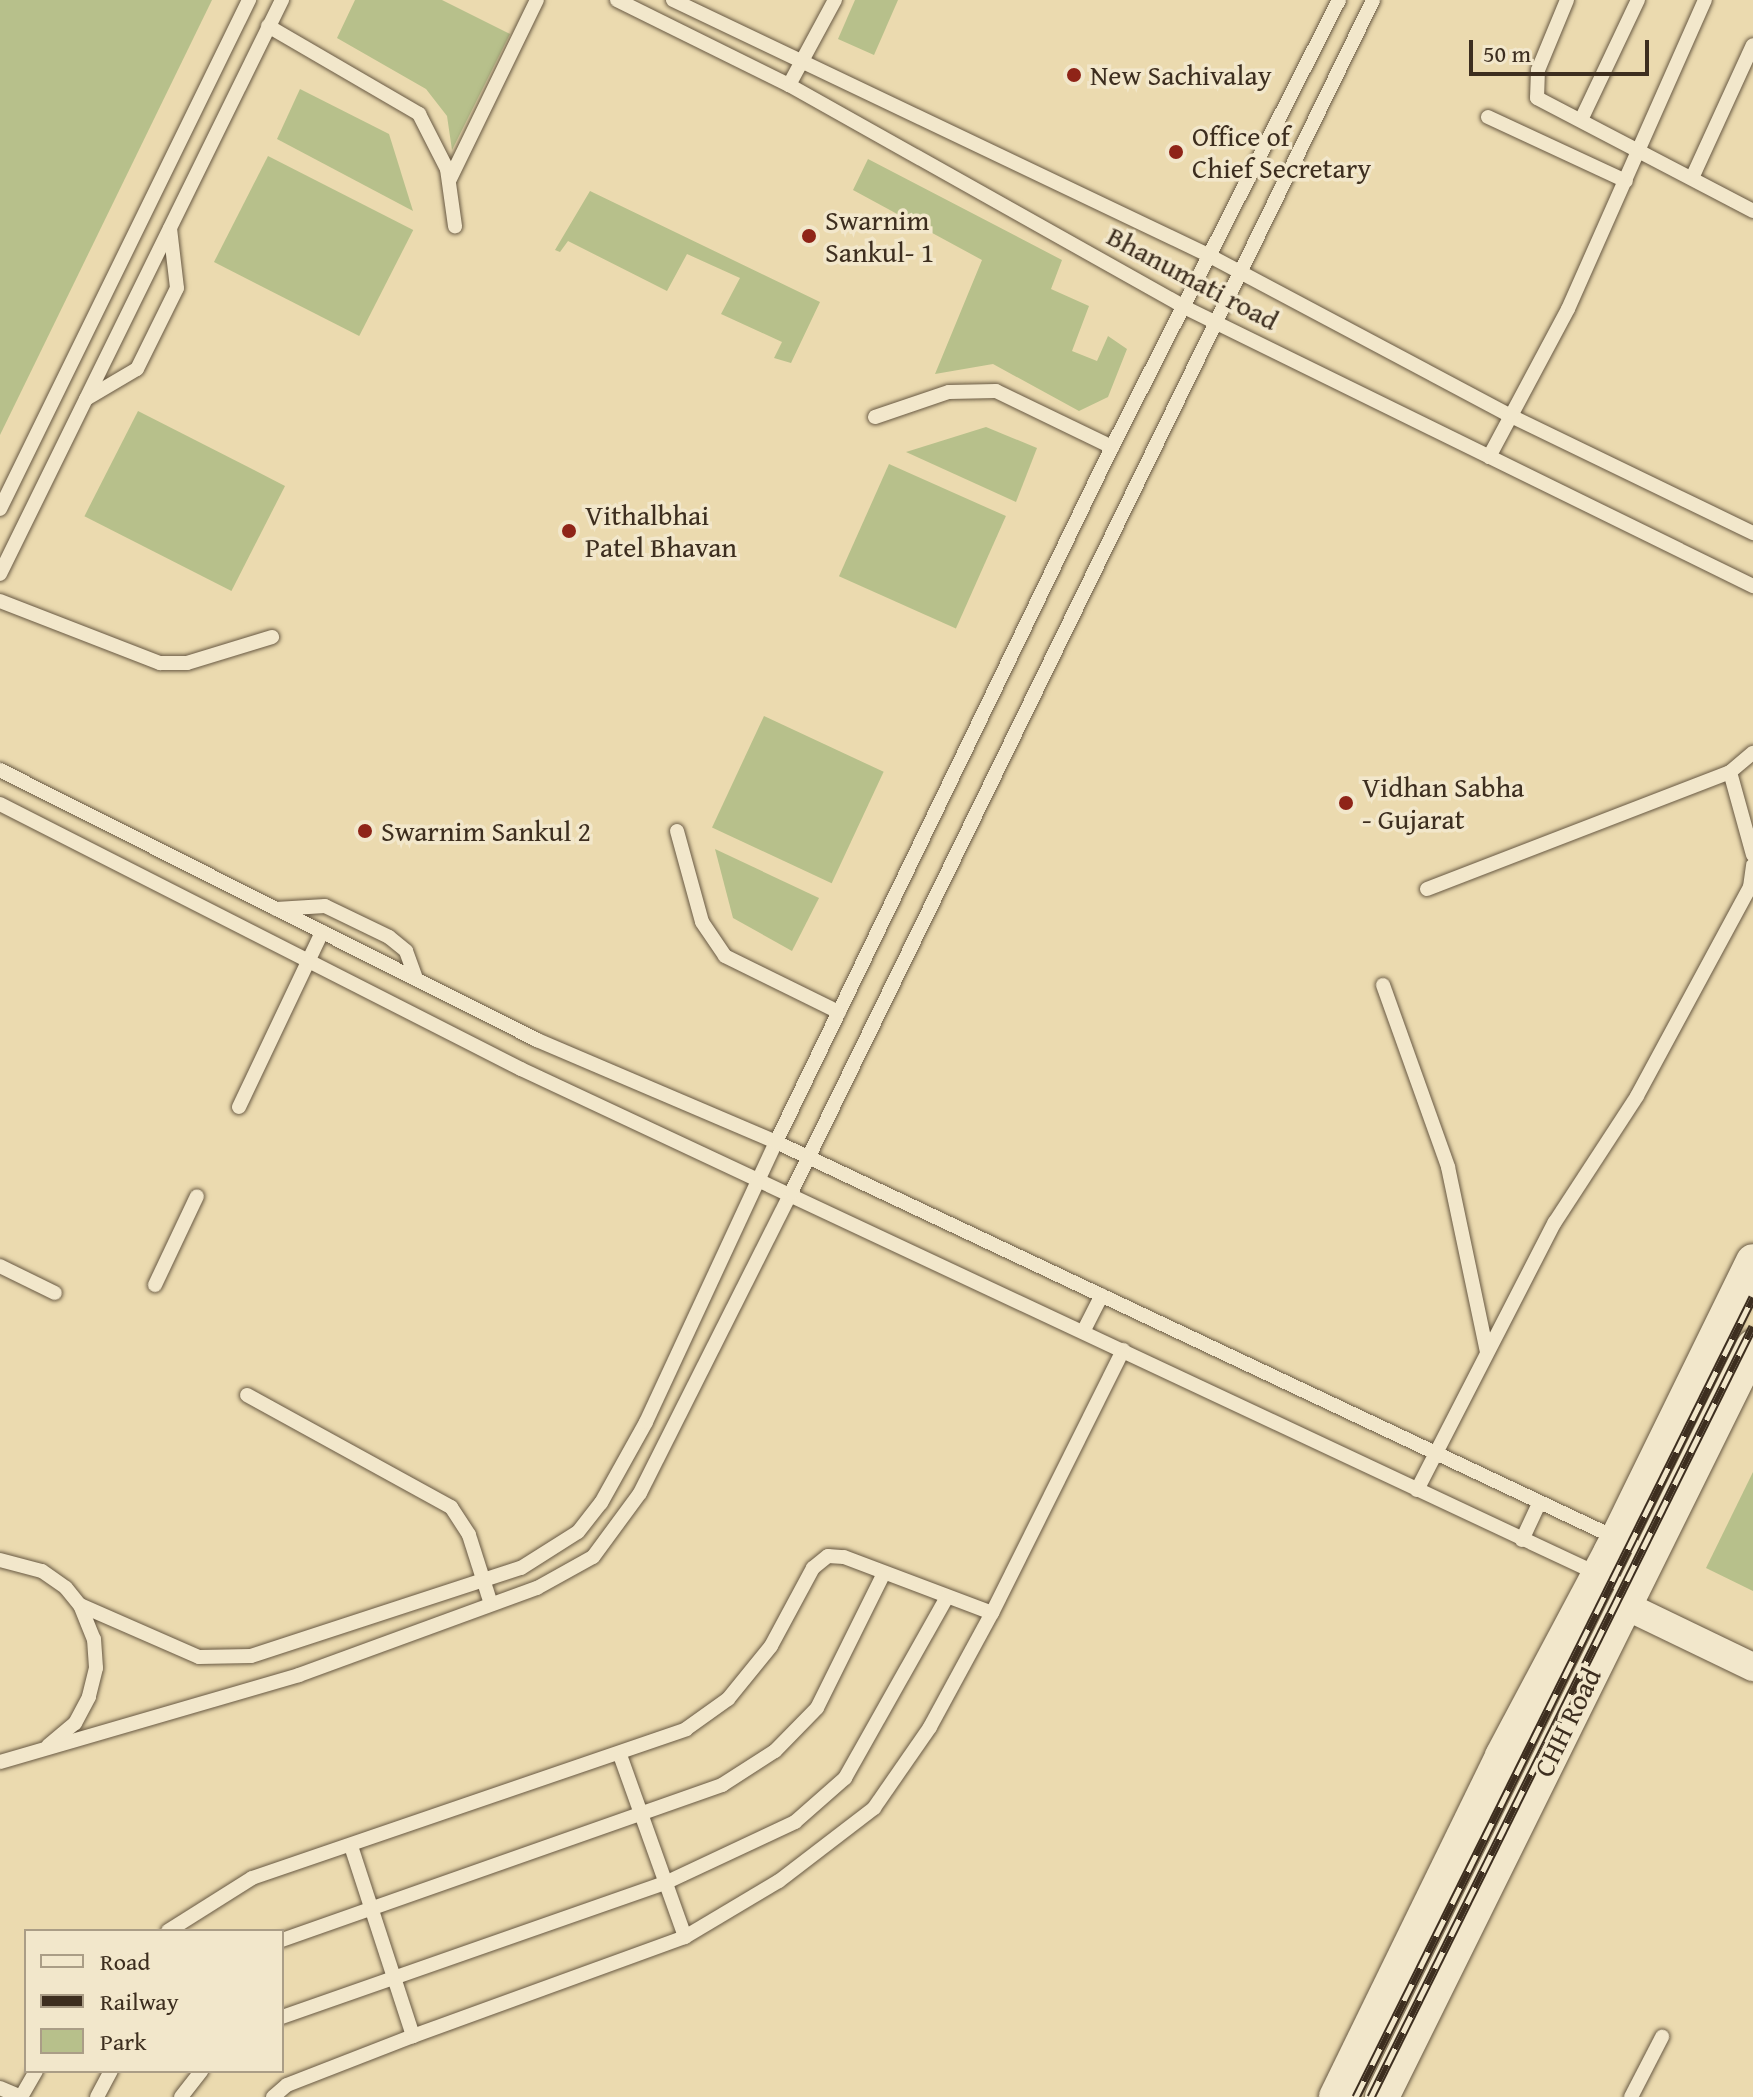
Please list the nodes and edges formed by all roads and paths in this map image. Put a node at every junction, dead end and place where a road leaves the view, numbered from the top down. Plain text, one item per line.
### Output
1 (249, 0) edge
2 (282, 0) edge
3 (537, 0) edge
4 (617, 0) edge
5 (673, 0) edge
6 (835, 0) edge
7 (1339, 0) edge
8 (1373, 0) edge
9 (1567, 0) edge
10 (1638, 0) edge
11 (1705, 0) edge
12 (268, 26) junction
13 (1753, 45) edge
14 (802, 60) junction
15 (789, 85) junction
16 (1488, 117) dead end
17 (1581, 120) junction
18 (1641, 150) junction
19 (1692, 178) junction
20 (449, 181) junction
21 (1626, 181) junction
22 (1753, 211) edge
23 (455, 226) dead end
24 (170, 228) junction
25 (1208, 255) junction
26 (1238, 272) junction
27 (1184, 307) junction
28 (1215, 322) junction
29 (86, 399) junction
30 (875, 417) dead end
31 (1513, 417) junction
32 (1112, 447) junction
33 (1489, 457) junction
34 (0, 509) edge
35 (1753, 533) edge
36 (0, 574) edge
37 (1753, 586) edge
38 (0, 601) edge
39 (272, 637) dead end
40 (1753, 753) edge
41 (0, 770) edge
42 (1730, 772) junction
43 (0, 804) edge
44 (677, 831) dead end
45 (1753, 855) edge
46 (1753, 865) edge
47 (1427, 889) dead end
48 (276, 909) junction
49 (322, 932) junction
50 (308, 962) junction
51 (416, 979) junction
52 (1383, 985) dead end
53 (839, 1012) junction
54 (239, 1107) dead end
55 (776, 1142) junction
56 (805, 1157) junction
57 (759, 1180) junction
58 (791, 1193) junction
59 (197, 1196) dead end
60 (1753, 1261) edge
61 (0, 1266) edge
62 (155, 1285) dead end
63 (55, 1293) dead end
64 (1102, 1295) junction
65 (1084, 1330) junction
66 (1753, 1347) edge
67 (1123, 1350) junction
68 (1487, 1352) junction
69 (247, 1395) dead end
70 (1682, 1408) junction
71 (1715, 1424) junction
72 (1434, 1455) junction
73 (1417, 1490) junction
74 (1539, 1504) junction
75 (1618, 1538) junction
76 (1522, 1540) junction
77 (1650, 1554) junction
78 (0, 1560) edge
79 (884, 1573) junction
80 (1597, 1574) junction
81 (484, 1581) junction
82 (947, 1597) junction
83 (1628, 1598) junction
84 (491, 1604) junction
85 (80, 1605) junction
86 (992, 1613) junction
87 (1753, 1667) edge
88 (620, 1755) junction
89 (26, 1757) junction
90 (0, 1762) edge
91 (642, 1817) junction
92 (351, 1846) junction
93 (665, 1883) junction
94 (371, 1907) junction
95 (171, 1929) edge
96 (685, 1937) junction
97 (284, 1939) edge
98 (393, 1976) junction
99 (284, 2016) edge
100 (413, 2036) junction
101 (1662, 2037) dead end
102 (35, 2073) edge
103 (110, 2073) edge
104 (199, 2073) edge
105 (0, 2088) edge
106 (97, 2097) edge
107 (181, 2097) edge
108 (273, 2097) edge
109 (1336, 2097) edge
110 (1382, 2097) edge
111 (1631, 2097) edge

1 - 34 lane
2 - 12 lane
3 - 20 lane
4 - 15 lane, Bhanumati road
5 - 14 lane, Bhanumati road
6 - 14 lane
7 - 25 lane
8 - 26 lane
9 - 17 lane
10 - 17 lane
11 - 18 lane
12 - 20 lane
12 - 24 lane
13 - 19 lane
14 - 15 lane
14 - 25 lane, Bhanumati road
15 - 27 lane, Bhanumati road
16 - 21 lane
17 - 18 lane
18 - 19 lane
18 - 21 lane
19 - 22 lane
20 - 23 lane
21 - 31 lane
24 - 29 lane
24 - 29 lane
25 - 26 lane, Bhanumati road
25 - 27 lane
26 - 28 lane
26 - 31 lane, Bhanumati road
27 - 28 lane, Bhanumati road
27 - 32 lane
28 - 33 lane, Bhanumati road
28 - 56 lane
29 - 36 lane
30 - 32 lane
31 - 33 lane
31 - 35 lane, Bhanumati road
32 - 53 lane
33 - 37 lane, Bhanumati road
38 - 39 lane
40 - 42 lane
41 - 48 lane
42 - 45 lane
42 - 47 lane
43 - 50 lane
44 - 53 lane
46 - 68 lane
48 - 49 lane
48 - 51 lane
49 - 50 lane
49 - 51 lane
50 - 54 lane
50 - 57 lane
51 - 55 lane
52 - 68 lane
53 - 55 lane
55 - 56 lane
55 - 57 lane
56 - 58 lane
56 - 64 lane
57 - 58 lane
57 - 81 lane
58 - 65 lane
58 - 84 lane
59 - 62 lane
60 - 70 street
61 - 63 lane
64 - 65 lane
64 - 72 lane
65 - 67 lane
66 - 71 street, CHH Road
67 - 73 lane
67 - 86 lane
68 - 72 lane
69 - 81 lane
70 - 71 street
70 - 75 street
71 - 77 street, CHH Road
72 - 73 lane
72 - 74 lane
73 - 76 lane
74 - 75 lane
74 - 76 lane
75 - 77 lane
75 - 80 street
76 - 80 lane
77 - 83 street, CHH Road
78 - 85 lane
79 - 82 lane
79 - 88 lane
79 - 91 lane
80 - 83 lane
80 - 109 street
81 - 84 lane
81 - 85 lane
82 - 86 lane
82 - 93 lane
83 - 87 street
83 - 110 street, CHH Road
84 - 89 lane
85 - 89 lane
86 - 96 lane
88 - 91 lane
88 - 92 lane
89 - 90 lane
91 - 93 lane
91 - 94 lane
92 - 94 lane
92 - 95 lane
93 - 96 lane
93 - 98 lane
94 - 97 lane
94 - 98 lane
96 - 100 lane
98 - 99 lane
98 - 100 lane
100 - 108 lane
101 - 111 lane
102 - 105 lane
103 - 106 lane
104 - 107 lane

